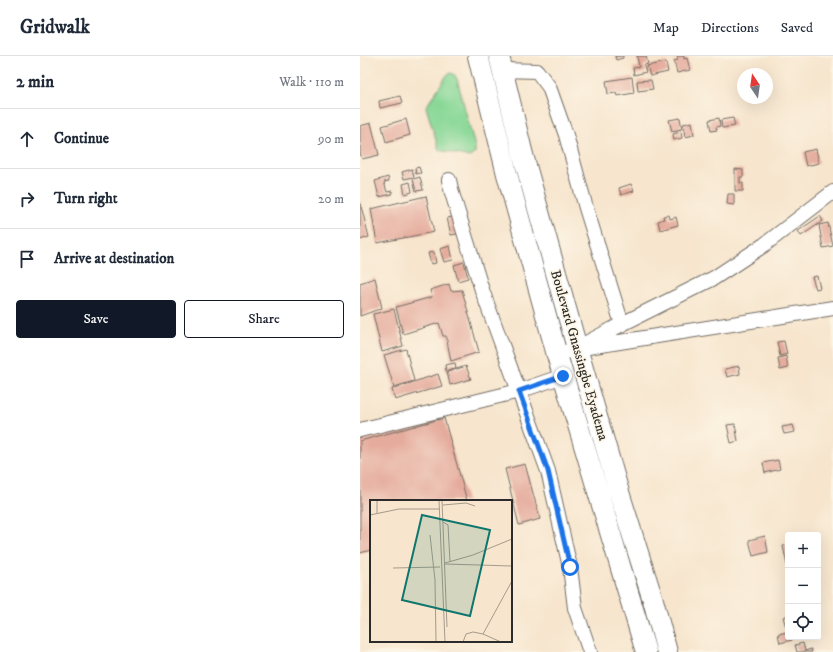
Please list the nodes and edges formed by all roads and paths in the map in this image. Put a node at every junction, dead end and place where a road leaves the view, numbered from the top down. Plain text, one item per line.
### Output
1 (478, 56) edge
2 (501, 63) edge
3 (449, 180) dead end
4 (833, 192) edge
5 (833, 308) edge
6 (622, 324) junction
7 (577, 348) junction
8 (557, 355) junction
9 (563, 376) junction
10 (519, 391) junction
11 (360, 430) edge
12 (590, 652) edge
13 (646, 652) edge
14 (667, 652) edge

1 - 8 highway, Boulevard Gnassingbe Eyadema
2 - 6 street
2 - 7 highway, Boulevard Gnassingbe Eyadema
3 - 10 street
4 - 6 street
5 - 7 street
6 - 7 street
7 - 8 street
7 - 14 highway, Boulevard Gnassingbe Eyadema
8 - 9 highway, Boulevard Gnassingbe Eyadema
9 - 10 street
9 - 13 highway, Boulevard Gnassingbe Eyadema
10 - 11 street
10 - 12 street

